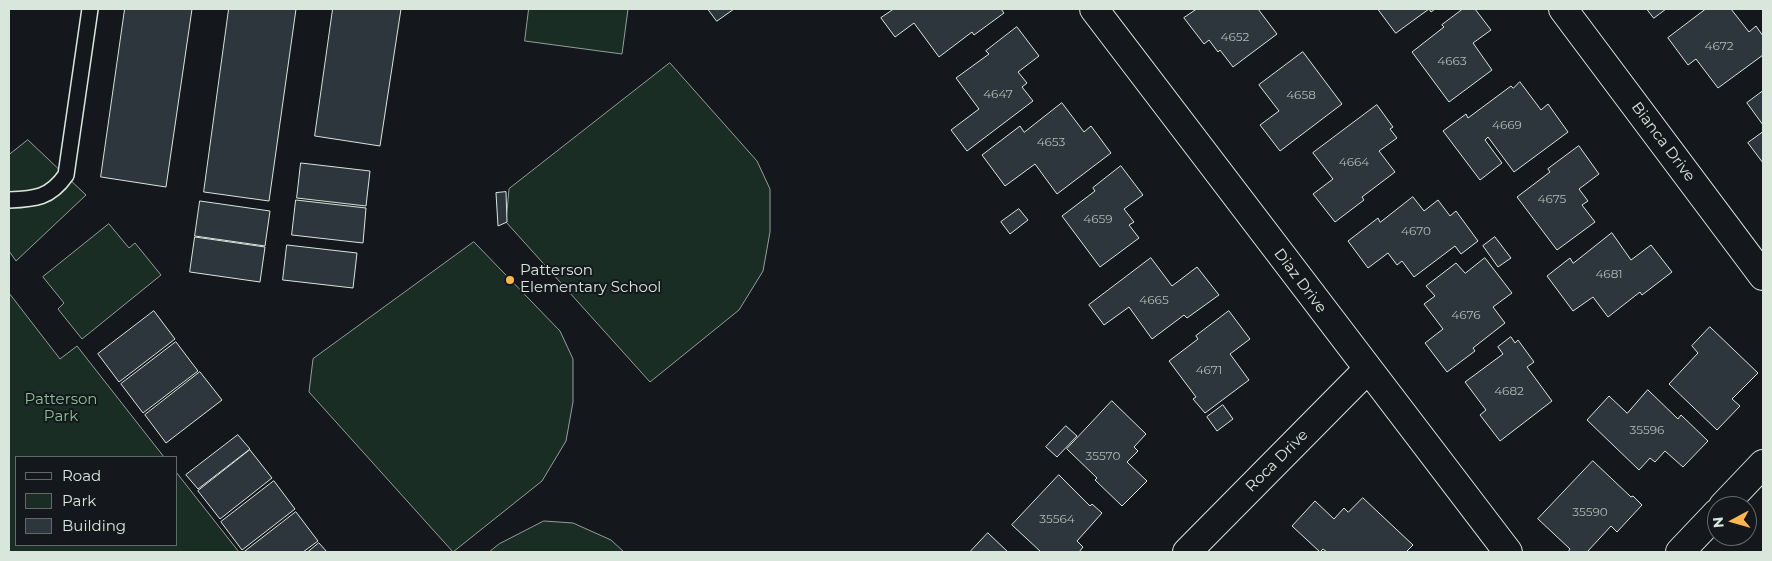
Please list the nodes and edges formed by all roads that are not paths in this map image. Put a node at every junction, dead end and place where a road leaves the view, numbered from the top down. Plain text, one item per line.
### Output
1 (90, 9) edge
2 (1094, 9) edge
3 (1563, 9) edge
4 (9, 200) edge
5 (1763, 276) edge
6 (1368, 369) junction
7 (1763, 464) edge
8 (1733, 496) edge
9 (1707, 524) edge
10 (1187, 552) edge
11 (1508, 552) edge
12 (1680, 552) edge

1 - 4 lane
2 - 6 street, Diaz Drive
3 - 5 street, Bianca Drive
6 - 10 street, Roca Drive
6 - 11 street, Diaz Drive
7 - 8 street
9 - 12 street

